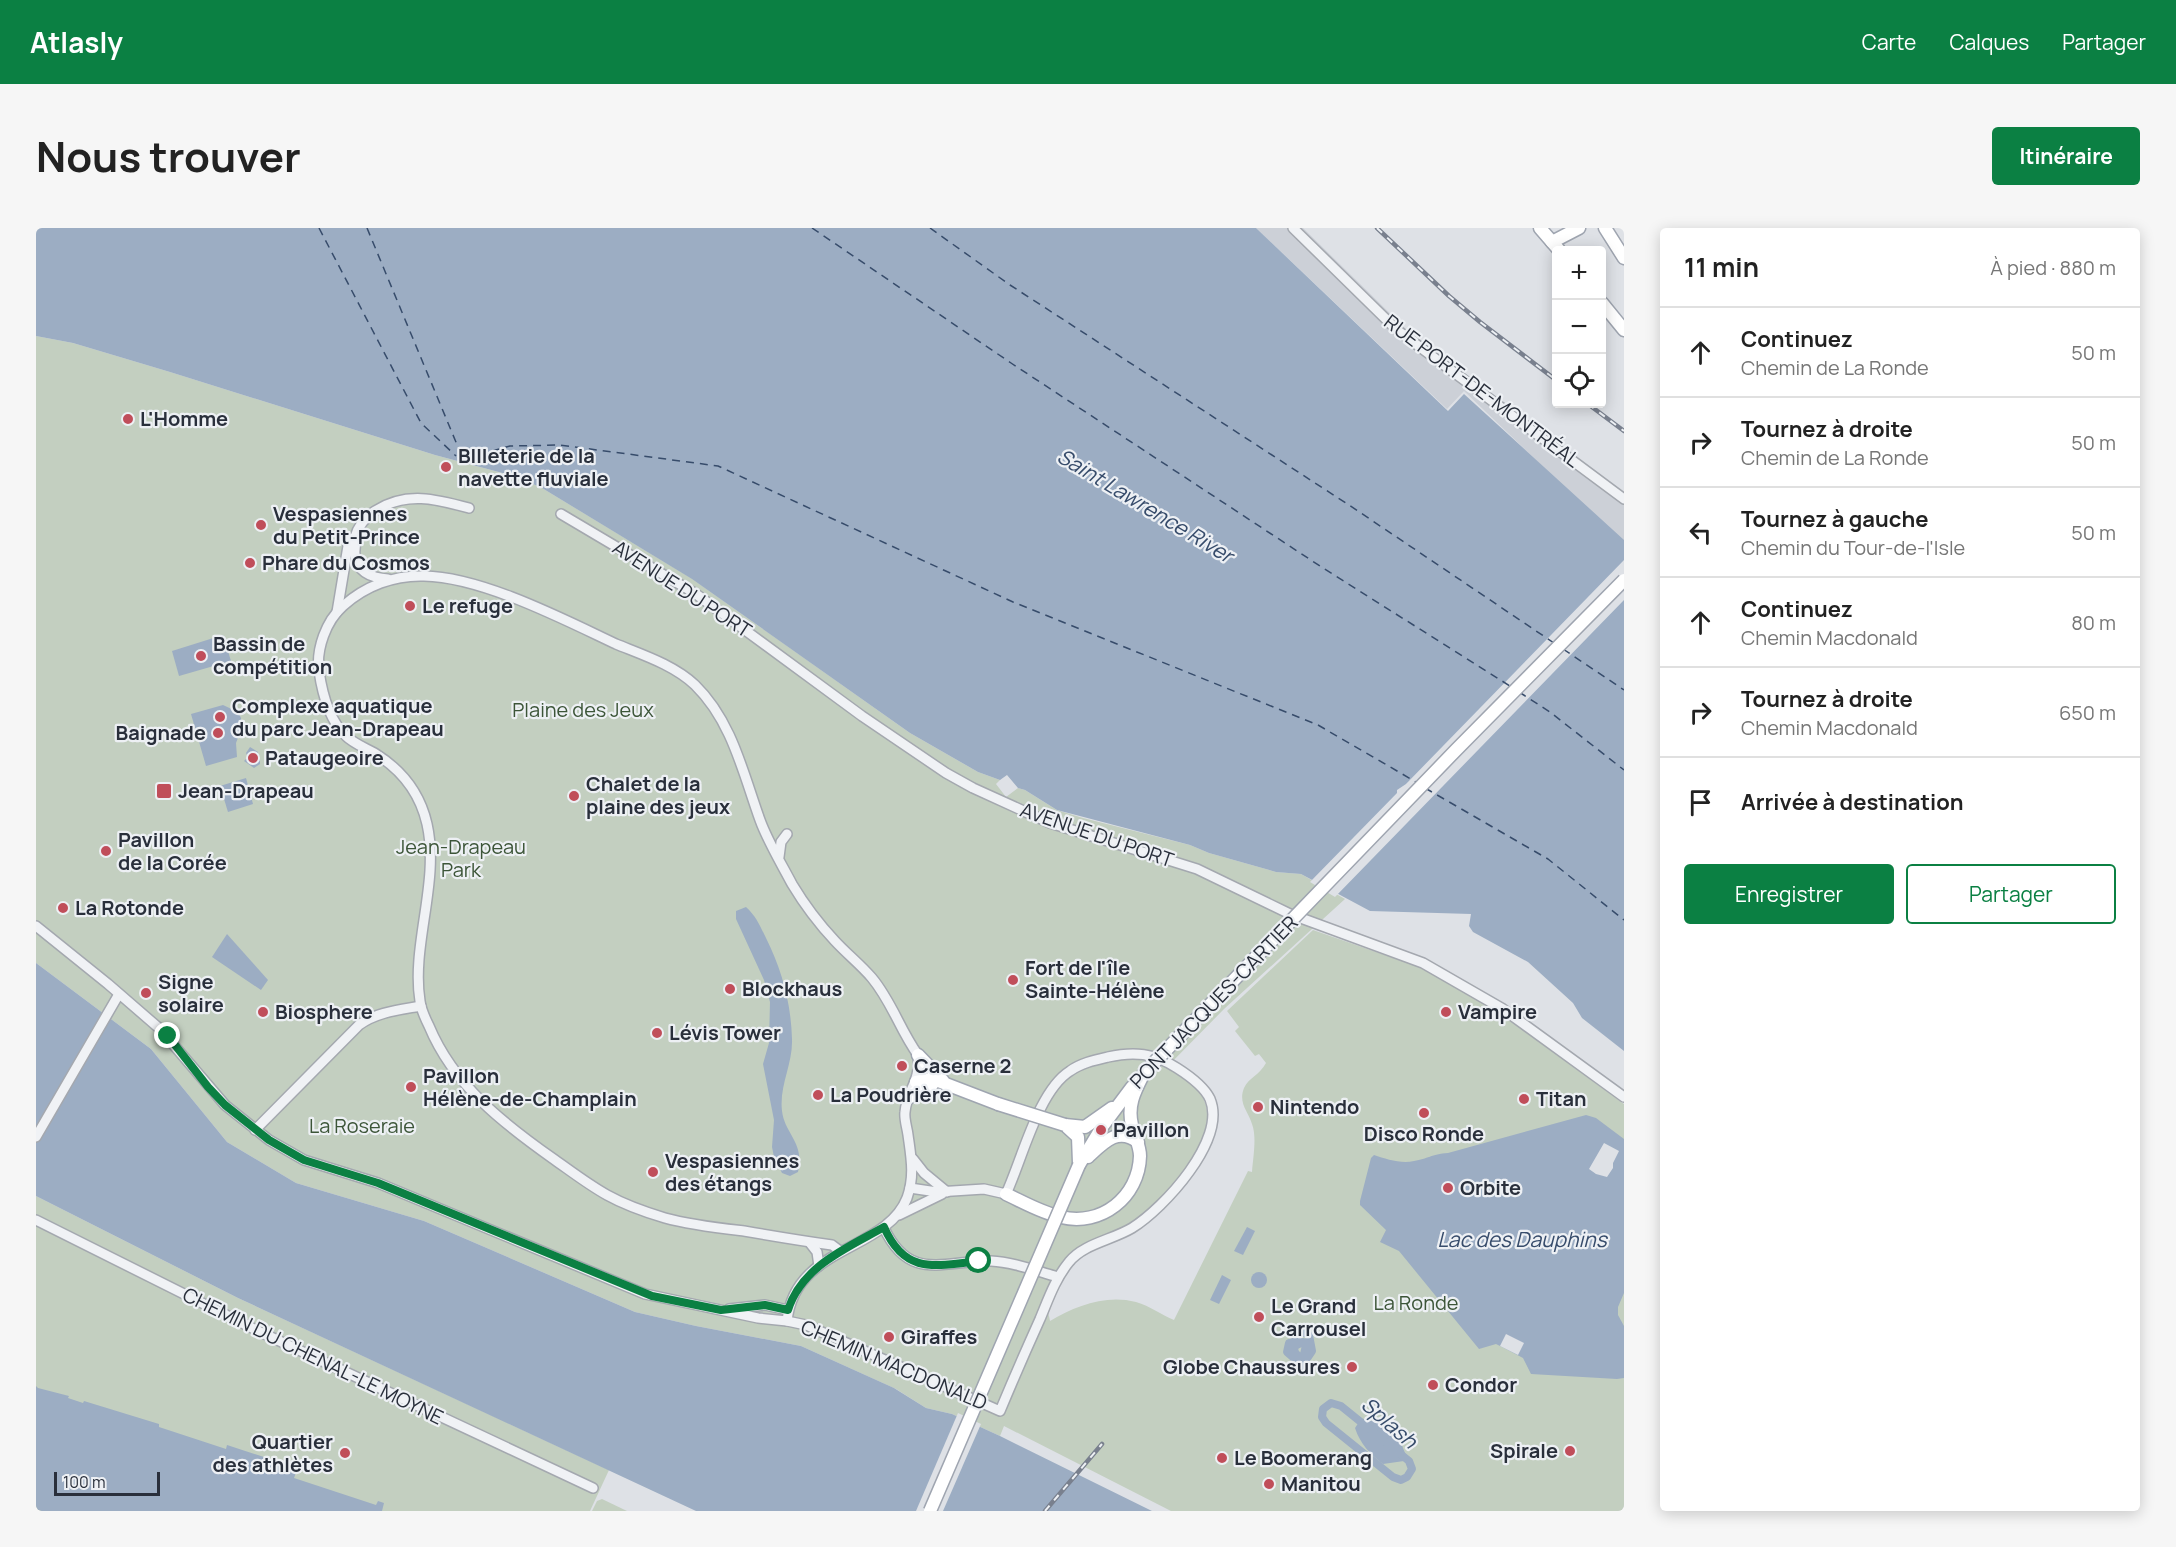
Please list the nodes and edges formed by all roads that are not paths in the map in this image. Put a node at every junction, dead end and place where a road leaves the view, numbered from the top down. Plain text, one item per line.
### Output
1 (1293, 228) edge
2 (1579, 228) edge
3 (1605, 228) edge
4 (1545, 229) edge
5 (1555, 246) edge
6 (1624, 258) edge
7 (1606, 308) edge
8 (1624, 330) edge
9 (1624, 499) edge
10 (469, 508) dead end
11 (561, 514) dead end
12 (355, 537) junction
13 (390, 579) junction
14 (1624, 580) edge
15 (336, 612) junction
16 (767, 836) junction
17 (779, 859) junction
18 (36, 926) edge
19 (119, 994) junction
20 (421, 1006) junction
21 (918, 1055) junction
22 (1144, 1073) junction
23 (916, 1082) junction
24 (948, 1086) junction
25 (910, 1097) junction
26 (1624, 1097) edge
27 (1118, 1104) junction
28 (904, 1114) junction
29 (1065, 1125) junction
30 (255, 1130) junction
31 (36, 1137) edge
32 (1138, 1142) junction
33 (912, 1157) junction
34 (1079, 1165) junction
35 (910, 1188) junction
36 (947, 1192) junction
37 (1006, 1194) junction
38 (899, 1215) junction
39 (36, 1220) edge
40 (884, 1227) junction
41 (810, 1243) junction
42 (840, 1251) junction
43 (819, 1266) junction
44 (1058, 1277) junction
45 (759, 1305) junction
46 (721, 1310) junction
47 (788, 1316) junction
48 (758, 1318) junction
49 (593, 1488) dead end
50 (930, 1511) edge

1 - 9 street, RUE PORT-DE-MONTRÉAL
2 - 5 main road
3 - 6 main road
4 - 5 main road
7 - 8 main road
10 - 12 street
11 - 26 street, AVENUE DU PORT
12 - 13 street
12 - 15 street
13 - 15 street
13 - 16 street
14 - 22 main road, PONT JACQUES-CARTIER, bridge
15 - 20 street
16 - 17 street
16 - 17 street
17 - 21 street
18 - 19 street, CHEMIN MACDONALD
19 - 30 street, CHEMIN MACDONALD
19 - 31 street
20 - 30 street
20 - 41 street
21 - 23 street
21 - 24 main road
22 - 27 main road, PONT JACQUES-CARTIER
22 - 32 main road
23 - 24 main road
23 - 25 street
23 - 28 street
24 - 25 main road
24 - 29 main road, bridge
25 - 28 street
27 - 29 main road
27 - 34 main road, PONT JACQUES-CARTIER
28 - 33 street
29 - 34 main road
30 - 46 street, CHEMIN MACDONALD
32 - 34 main road
32 - 37 main road
33 - 35 street
33 - 36 street
34 - 50 main road, PONT JACQUES-CARTIER, bridge
35 - 36 street
35 - 38 street
36 - 37 street
36 - 38 street, CHEMIN MACDONALD
37 - 44 street
38 - 40 street, CHEMIN MACDONALD
39 - 49 street, CHEMIN DU CHENAL-LE MOYNE
40 - 42 street, CHEMIN MACDONALD
40 - 44 street
41 - 42 street
41 - 43 street
42 - 43 street, CHEMIN MACDONALD
43 - 47 street, CHEMIN MACDONALD
44 - 47 street, CHEMIN MACDONALD
45 - 46 street, CHEMIN MACDONALD
45 - 47 street, CHEMIN MACDONALD
45 - 48 street
46 - 48 street, CHEMIN MACDONALD
47 - 48 street, CHEMIN MACDONALD

